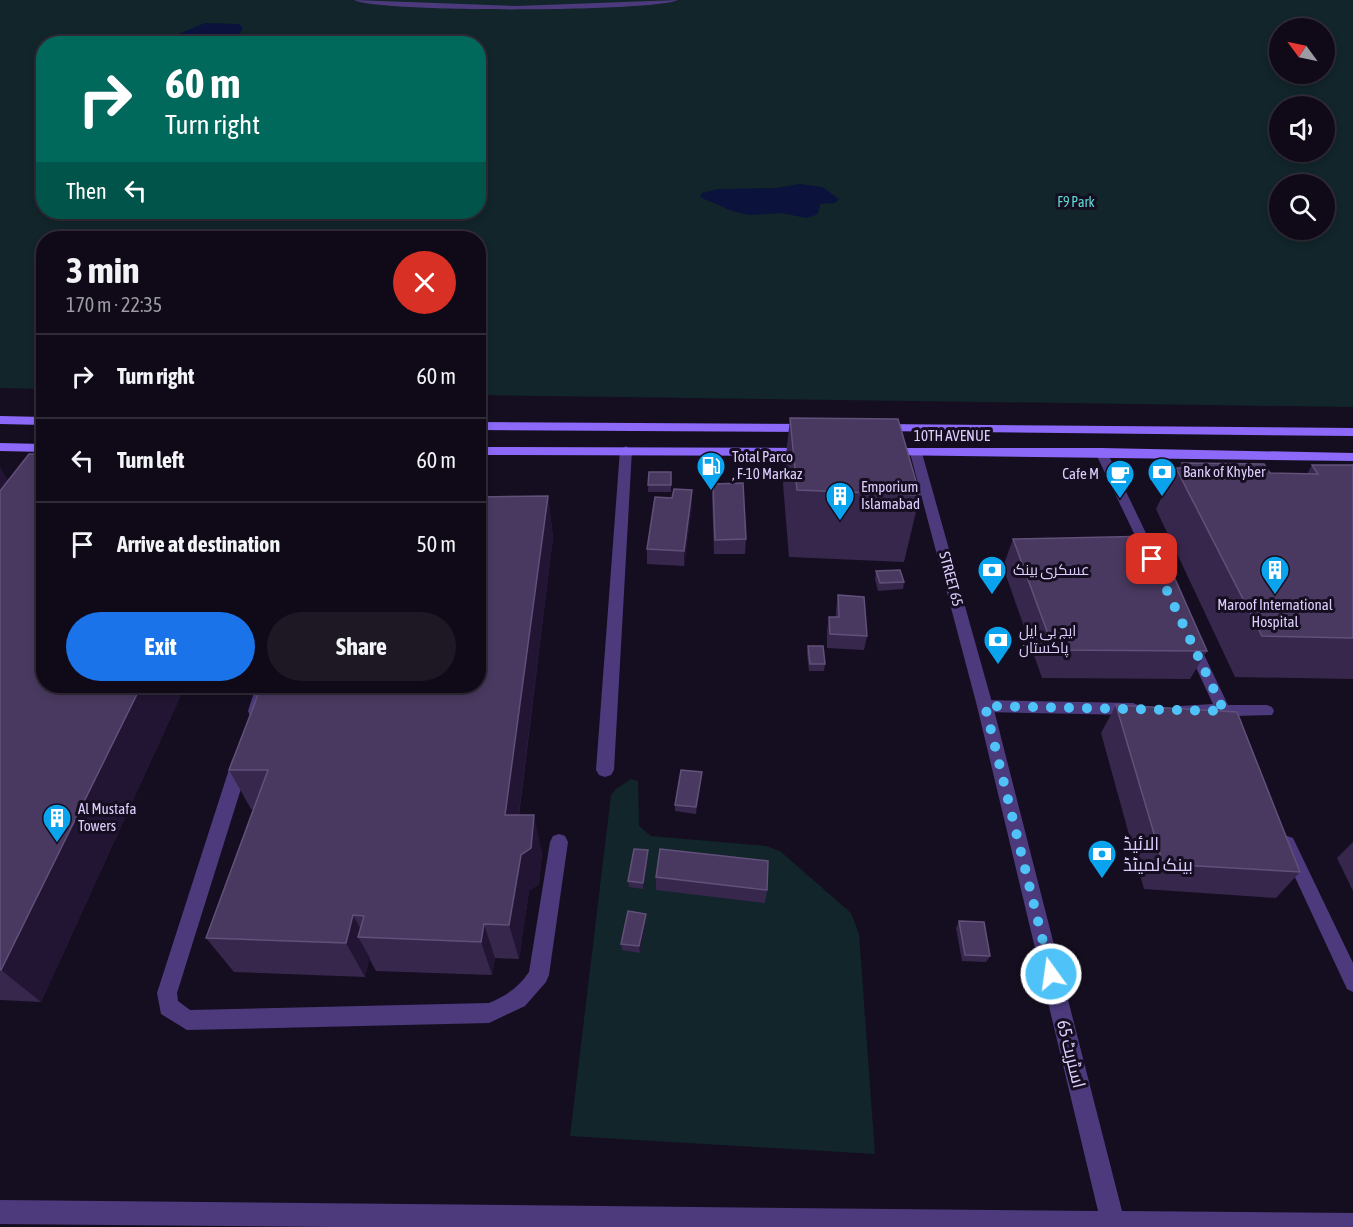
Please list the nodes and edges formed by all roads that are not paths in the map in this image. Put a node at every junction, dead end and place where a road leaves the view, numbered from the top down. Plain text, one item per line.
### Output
1 (357, 0) edge
2 (675, 0) edge
3 (0, 420) edge
4 (36, 421) edge
5 (486, 426) edge
6 (826, 428) edge
7 (861, 428) edge
8 (1193, 431) junction
9 (1353, 432) edge
10 (0, 447) edge
11 (36, 448) edge
12 (626, 450) junction
13 (486, 451) edge
14 (823, 452) edge
15 (881, 452) edge
16 (1101, 452) junction
17 (916, 453) junction
18 (1208, 454) junction
19 (1353, 457) edge
20 (1157, 569) edge
21 (1187, 633) edge
22 (262, 693) edge
23 (985, 706) junction
24 (1224, 711) junction
25 (1267, 711) dead end
26 (1239, 742) edge
27 (604, 770) dead end
28 (1279, 826) edge
29 (559, 842) dead end
30 (1353, 983) edge
31 (0, 1212) edge
32 (170, 1220) edge
33 (639, 1222) edge
34 (1113, 1224) edge
35 (1353, 1225) edge

1 - 2 street
3 - 4 main road
5 - 6 main road
7 - 8 main road, 10TH AVENUE
8 - 9 main road, 10TH AVENUE
8 - 18 main road
10 - 11 main road
12 - 13 main road
12 - 14 main road
12 - 27 street
15 - 17 main road, 10TH AVENUE
16 - 17 main road, 10TH AVENUE
16 - 18 main road, 10TH AVENUE
16 - 20 lane
17 - 23 street, STREET 65
18 - 19 main road, 10TH AVENUE
21 - 24 lane
22 - 29 street
23 - 24 lane
23 - 34 street, اسٹریٹ 65
24 - 25 lane
24 - 26 lane
28 - 30 lane
31 - 32 street
32 - 33 street
33 - 34 street
34 - 35 street

